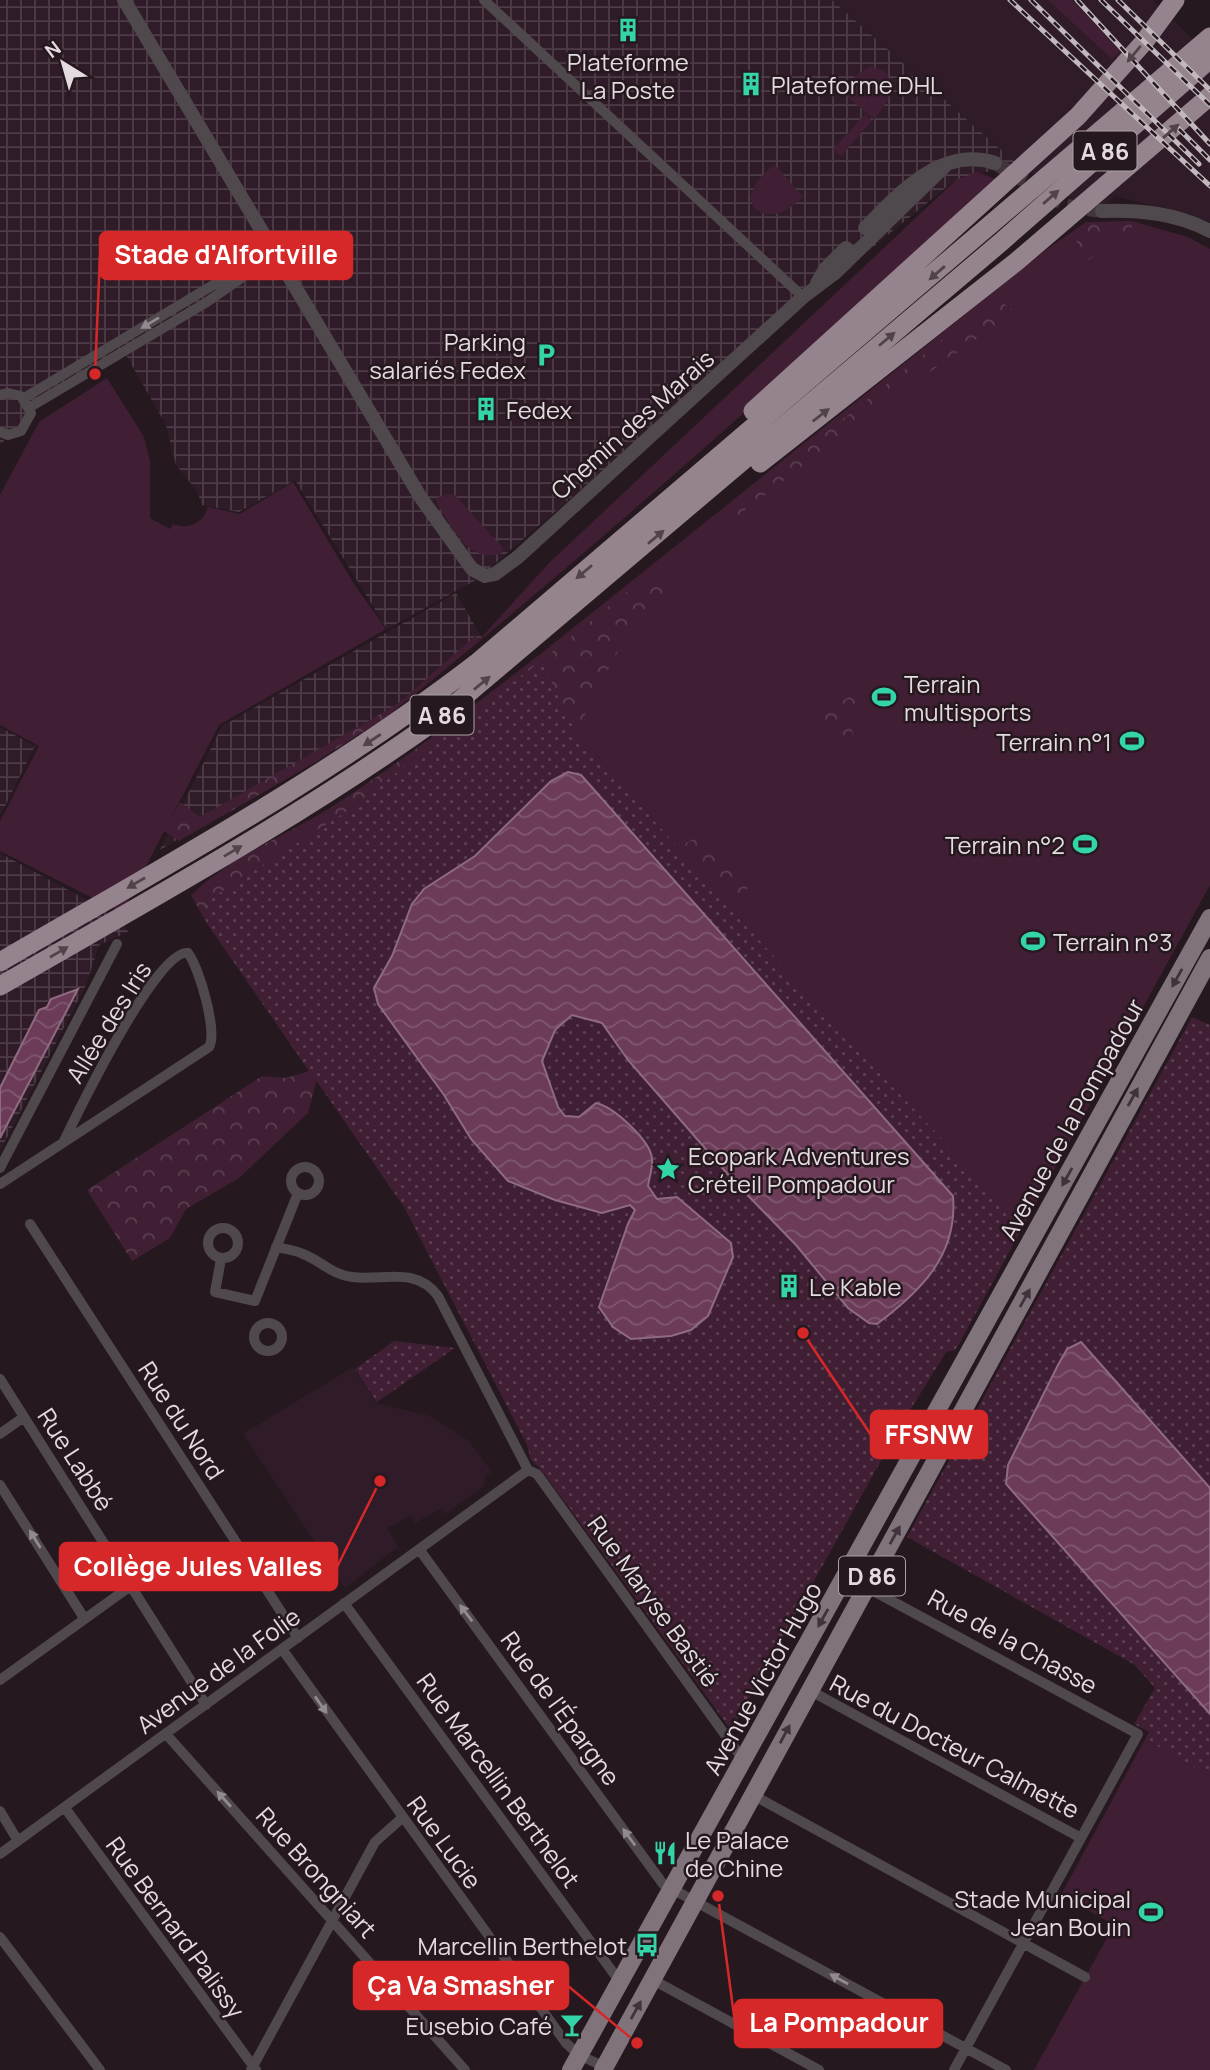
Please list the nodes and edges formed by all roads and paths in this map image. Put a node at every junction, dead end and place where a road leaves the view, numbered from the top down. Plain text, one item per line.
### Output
1 (124, 0) edge
2 (484, 0) edge
3 (1175, 0) edge
4 (1210, 22) edge
5 (1210, 37) edge
6 (1210, 59) edge
7 (1172, 72) junction
8 (1210, 96) edge
9 (995, 163) tunnel mouth
10 (1102, 211) tunnel mouth
11 (1210, 232) edge
12 (995, 236) junction
13 (273, 255) junction
14 (809, 292) junction
15 (0, 395) edge
16 (27, 402) junction
17 (0, 432) edge
18 (673, 496) junction
19 (687, 511) junction
20 (1210, 918) edge
21 (117, 944) dead end
22 (1210, 958) edge
23 (0, 962) edge
24 (0, 986) edge
25 (64, 1143) junction
26 (0, 1168) edge
27 (0, 1184) edge
28 (298, 1193) dead end
29 (30, 1224) dead end
30 (276, 1247) junction
31 (221, 1259) dead end
32 (255, 1301) junction
33 (265, 1322) dead end
34 (975, 1344) joint
35 (992, 1357) joint
36 (0, 1378) edge
37 (24, 1417) junction
38 (0, 1434) edge
39 (528, 1470) junction
40 (0, 1485) edge
41 (419, 1549) junction
42 (132, 1585) junction
43 (866, 1587) junction
44 (344, 1603) junction
45 (84, 1618) junction
46 (298, 1638) junction
47 (282, 1649) junction
48 (0, 1680) edge
49 (809, 1690) junction
50 (206, 1705) junction
51 (166, 1734) junction
52 (744, 1760) junction
53 (753, 1795) junction
54 (65, 1808) junction
55 (0, 1811) edge
56 (402, 1818) junction
57 (1081, 1838) junction
58 (18, 1841) junction
59 (0, 1854) edge
60 (672, 1889) junction
61 (696, 1901) junction
62 (332, 1921) junction
63 (0, 1937) edge
64 (1023, 1943) junction
65 (1086, 1977) dead end
66 (653, 1980) junction
67 (620, 1982) junction
68 (966, 2048) junction
69 (575, 2062) edge
70 (253, 2069) edge
71 (607, 2069) edge
72 (100, 2070) edge
73 (465, 2070) edge
74 (820, 2070) edge
75 (954, 2070) edge
76 (1006, 2070) edge

1 - 13 street
2 - 14 street
3 -> 18 highway
4 - 7 highway
5 - 7 highway, A 86
12 -> 6 highway, A 86
7 - 12 highway, A 86
19 -> 8 highway
9 - 14 street, Chemin des Marais
10 - 11 street
12 -> 18 highway, A 86
19 -> 12 highway, A 86
13 - 14 street, Chemin des Marais
13 - 16 street
15 - 16 street
16 - 17 street
18 -> 23 highway, A 86
24 -> 19 highway, A 86
20 -> 34 main road, Avenue de la Pompadour / D 86
21 - 26 street
35 -> 22 main road, Avenue de la Pompadour / D 86
25 - 25 street, Allée des Iris
25 - 27 street, Allée des Iris
28 - 30 street
29 - 46 street, Rue du Nord
30 - 32 street
30 - 39 street, Rue Maryse Bastié
31 - 32 street
32 - 33 street
34 -> 52 main road, Avenue Victor Hugo / D 86
43 -> 35 main road, Avenue Victor Hugo / D 86
36 - 37 street, Rue Labbé
37 - 38 street
37 - 42 street, Rue Labbé
39 - 41 street, Avenue de la Folie
39 - 52 street, Rue Maryse Bastié
45 -> 40 street
41 - 44 street, Avenue de la Folie
60 -> 41 street, Rue de l'Épargne
42 - 45 street
42 - 50 street, Rue Labbé
43 - 49 main road, Avenue Victor Hugo / D 86
43 - 57 street, Rue de la Chasse
44 - 46 street, Avenue de la Folie
44 - 67 street, Rue Marcellin Berthelot
45 - 48 street
46 - 47 street, Avenue de la Folie
47 - 50 street, Avenue de la Folie
47 -> 56 street, Rue Lucie
53 -> 49 main road, Avenue Victor Hugo / D 86
49 - 57 street, Rue du Docteur Calmette
50 - 51 street, Avenue de la Folie
51 - 54 street, Avenue de la Folie
62 -> 51 street, Rue Brongniart
52 - 60 main road, Avenue Victor Hugo / D 86
53 - 61 main road, Avenue Victor Hugo / D 86
53 - 64 street
54 - 58 street, Avenue de la Folie
54 - 70 street, Rue Bernard Palissy
55 - 58 street
56 - 62 street
56 - 69 street, Rue Lucie
57 - 64 street
58 - 59 street, Avenue de la Folie
60 - 61 street
60 - 67 main road, Avenue Victor Hugo / D 86
61 - 66 main road, Avenue Victor Hugo / D 86
68 -> 61 street
62 - 70 street
62 - 73 street, Rue Brongniart
63 - 72 street
64 - 65 street
64 - 68 street
71 -> 66 main road, Avenue Victor Hugo / D 86
66 - 74 street
67 - 69 main road, Avenue Victor Hugo / D 86
68 - 75 street
68 - 76 street
69 - 71 street

